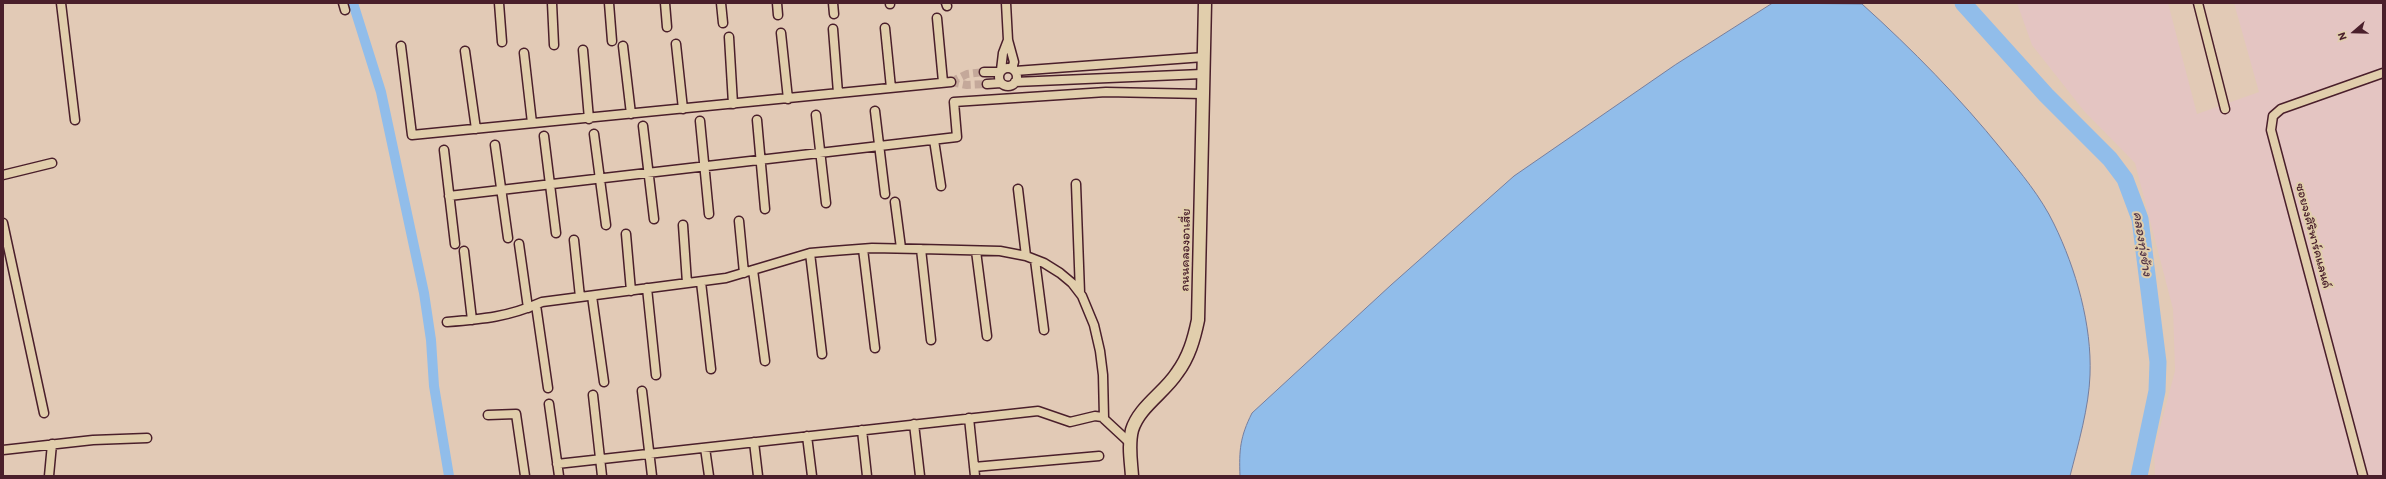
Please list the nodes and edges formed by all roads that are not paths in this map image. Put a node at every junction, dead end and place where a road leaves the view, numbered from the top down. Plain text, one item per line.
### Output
1 (61, 3) edge
2 (499, 3) edge
3 (552, 3) edge
4 (609, 3) edge
5 (666, 3) edge
6 (721, 3) edge
7 (777, 3) edge
8 (833, 3) edge
9 (1006, 3) edge
10 (1204, 3) edge
11 (2198, 3) edge
12 (834, 14) dead end
13 (778, 15) dead end
14 (937, 18) dead end
15 (723, 23) dead end
16 (667, 27) dead end
17 (885, 28) dead end
18 (832, 29) dead end
19 (781, 33) dead end
20 (728, 37) dead end
21 (1008, 40) junction
22 (612, 41) dead end
23 (502, 42) dead end
24 (676, 44) dead end
25 (554, 45) dead end
26 (401, 46) dead end
27 (623, 46) dead end
28 (583, 50) dead end
29 (465, 51) dead end
30 (524, 53) dead end
31 (1204, 57) junction
32 (1014, 70) junction
33 (1001, 71) junction
34 (984, 72) tunnel mouth
35 (2383, 73) edge
36 (1202, 74) junction
37 (1015, 82) junction
38 (1001, 83) junction
39 (986, 84) tunnel mouth
40 (891, 88) junction
41 (838, 93) junction
42 (1203, 94) junction
43 (788, 99) junction
44 (733, 104) junction
45 (683, 108) junction
46 (2225, 108) dead end
47 (875, 111) dead end
48 (631, 114) junction
49 (816, 114) dead end
50 (589, 119) junction
51 (75, 120) dead end
52 (757, 120) dead end
53 (700, 121) dead end
54 (532, 124) junction
55 (643, 126) dead end
56 (476, 129) junction
57 (594, 134) dead end
58 (544, 136) dead end
59 (934, 140) junction
60 (495, 145) dead end
61 (879, 146) junction
62 (444, 150) dead end
63 (820, 153) junction
64 (761, 160) junction
65 (52, 163) dead end
66 (704, 166) junction
67 (649, 172) junction
68 (3, 175) edge
69 (600, 178) junction
70 (550, 183) junction
71 (1076, 184) dead end
72 (941, 186) dead end
73 (501, 189) junction
74 (1018, 189) dead end
75 (885, 194) dead end
76 (449, 196) junction
77 (895, 202) dead end
78 (826, 204) dead end
79 (766, 209) dead end
80 (709, 214) dead end
81 (654, 219) dead end
82 (739, 221) dead end
83 (3, 223) edge
84 (606, 225) dead end
85 (683, 225) dead end
86 (556, 233) dead end
87 (626, 234) dead end
88 (508, 238) dead end
89 (574, 240) dead end
90 (455, 244) dead end
91 (519, 244) dead end
92 (900, 248) junction
93 (863, 249) junction
94 (920, 249) junction
95 (464, 251) dead end
96 (976, 251) junction
97 (810, 254) junction
98 (1026, 256) junction
99 (1035, 260) junction
100 (754, 270) junction
101 (744, 273) junction
102 (702, 282) junction
103 (687, 283) junction
104 (647, 288) junction
105 (631, 291) junction
106 (1080, 293) junction
107 (592, 296) junction
108 (580, 297) junction
109 (536, 305) junction
110 (528, 308) junction
111 (472, 320) junction
112 (447, 322) dead end
113 (1044, 330) dead end
114 (987, 336) dead end
115 (931, 340) dead end
116 (875, 348) dead end
117 (822, 354) dead end
118 (765, 362) dead end
119 (711, 370) dead end
120 (656, 375) dead end
121 (604, 382) dead end
122 (548, 388) dead end
123 (642, 391) dead end
124 (593, 395) dead end
125 (549, 404) dead end
126 (44, 413) dead end
127 (488, 415) dead end
128 (969, 418) junction
129 (1104, 418) junction
130 (914, 424) junction
131 (862, 430) junction
132 (807, 436) junction
133 (147, 438) dead end
134 (754, 442) junction
135 (1130, 443) junction
136 (52, 444) junction
137 (705, 448) junction
138 (3, 450) edge
139 (649, 453) junction
140 (1099, 456) dead end
141 (600, 459) junction
142 (557, 464) junction
143 (975, 472) edge
144 (49, 476) edge
145 (524, 476) edge
146 (558, 476) edge
147 (602, 476) edge
148 (652, 476) edge
149 (708, 476) edge
150 (758, 476) edge
151 (812, 476) edge
152 (867, 476) edge
153 (920, 476) edge
154 (1132, 476) edge
155 (2363, 476) edge

1 - 51 street
2 - 23 street
3 - 25 street
4 - 22 street
5 - 16 street
6 - 15 street
7 - 13 street
8 - 12 street
9 - 21 street
10 - 31 street, ถนนคลองอาเสี่ย
11 - 46 street
14 - 40 street
17 - 40 street
18 - 41 street
19 - 43 street
20 - 44 street
21 - 32 street
21 - 33 street
24 - 45 street
26 - 56 street
27 - 48 street
28 - 50 street
29 - 56 street
30 - 54 street
31 - 32 street
31 - 36 street, ถนนคลองอาเสี่ย
32 - 33 street
32 - 37 street
33 - 34 street
33 - 38 street
35 - 155 street, ซอยจงศิริพาร์คแลนด์
36 - 37 street
36 - 42 street, ถนนคลองอาเสี่ย
37 - 38 street
38 - 39 street
40 - 41 street
41 - 43 street
42 - 59 street
42 - 135 street, ถนนคลองอาเสี่ย
43 - 44 street
44 - 45 street
45 - 48 street
47 - 61 street
48 - 50 street
49 - 63 street
50 - 54 street
52 - 64 street
53 - 66 street
54 - 56 street
55 - 67 street
57 - 69 street
58 - 70 street
59 - 61 street
59 - 72 street
60 - 73 street
61 - 63 street
61 - 75 street
62 - 76 street
63 - 64 street
63 - 78 street
64 - 66 street
64 - 79 street
65 - 68 street
66 - 67 street
66 - 80 street
67 - 69 street
67 - 81 street
69 - 70 street
69 - 84 street
70 - 73 street
70 - 86 street
71 - 106 street
73 - 76 street
73 - 88 street
74 - 98 street
76 - 90 street
77 - 92 street
82 - 101 street
83 - 126 street
85 - 103 street
87 - 105 street
89 - 108 street
91 - 110 street
92 - 93 street
92 - 94 street
93 - 97 street
93 - 116 street
94 - 96 street
94 - 115 street
95 - 111 street
96 - 98 street
96 - 114 street
97 - 100 street
97 - 117 street
98 - 99 street
99 - 106 street
99 - 113 street
100 - 101 street
100 - 118 street
101 - 102 street
102 - 103 street
102 - 119 street
103 - 104 street
104 - 105 street
104 - 120 street
105 - 107 street
106 - 129 street
107 - 108 street
107 - 121 street
108 - 109 street
109 - 110 street
109 - 122 street
110 - 111 street
111 - 112 street
123 - 139 street
124 - 141 street
125 - 142 street
127 - 145 street
128 - 129 street
128 - 130 street
128 - 143 street
129 - 135 street
130 - 131 street
130 - 153 street
131 - 132 street
131 - 152 street
132 - 134 street
132 - 151 street
133 - 136 street
134 - 137 street
134 - 150 street
135 - 154 street, ถนนคลองอาเสี่ย
136 - 138 street
136 - 144 street
137 - 139 street
137 - 149 street
139 - 141 street
139 - 148 street
140 - 143 street
141 - 142 street
141 - 147 street
142 - 146 street

